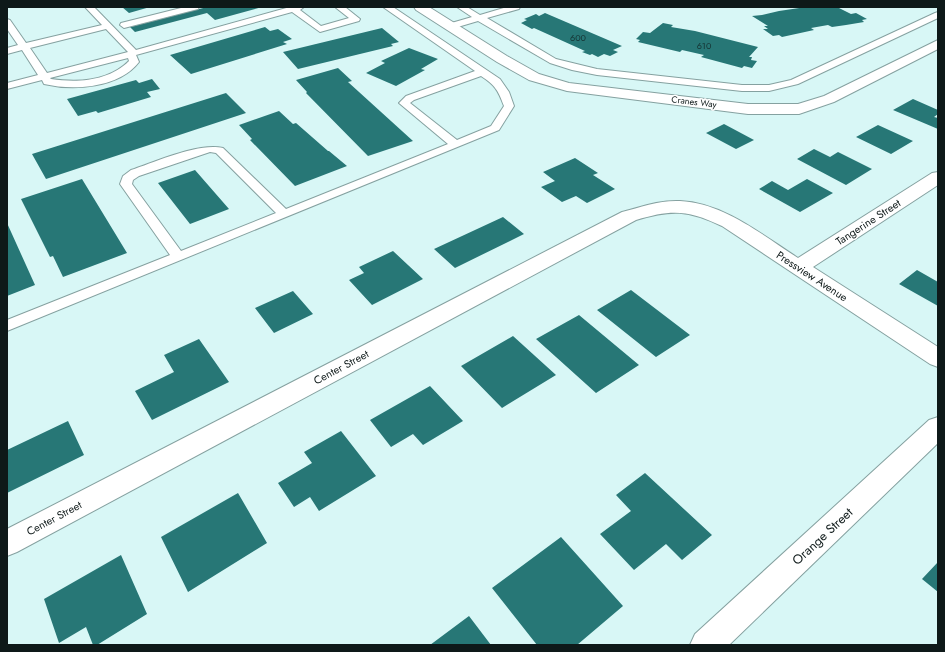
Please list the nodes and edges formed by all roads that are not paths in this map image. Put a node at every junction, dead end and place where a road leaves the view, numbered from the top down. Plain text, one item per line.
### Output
1 (89, 7) edge
2 (195, 7) edge
3 (339, 7) edge
4 (387, 7) edge
5 (420, 7) edge
6 (461, 7) edge
7 (516, 7) edge
8 (297, 8) edge
9 (938, 15) edge
10 (480, 18) junction
11 (7, 22) edge
12 (124, 25) dead end
13 (108, 26) junction
14 (451, 26) junction
15 (938, 44) edge
16 (24, 47) junction
17 (7, 51) edge
18 (133, 54) junction
19 (482, 72) junction
20 (44, 76) junction
21 (7, 86) edge
22 (456, 145) junction
23 (938, 177) edge
24 (680, 206) joint
25 (284, 214) junction
26 (178, 257) junction
27 (798, 267) junction
28 (7, 326) edge
29 (938, 358) edge
30 (938, 427) edge
31 (7, 543) edge
32 (706, 645) edge

1 - 13 lane
2 - 12 lane
3 - 8 lane
4 - 19 lane
5 - 14 street, Cranes Way
6 - 10 lane, Cranes Way
7 - 10 lane
8 - 18 lane
9 - 10 lane, Cranes Way
10 - 14 lane
11 - 16 lane
13 - 16 lane
13 - 18 lane
14 - 15 street, Cranes Way
16 - 17 lane
16 - 20 lane
18 - 20 lane
18 - 20 lane
19 - 22 lane
19 - 22 lane
20 - 21 lane
22 - 25 lane
23 - 27 street, Tangerine Street
24 - 27 street, Pressview Avenue
24 - 31 street, Center Street
25 - 26 lane
25 - 26 lane
26 - 28 lane
27 - 29 street, Pressview Avenue
30 - 32 street, Orange Street

